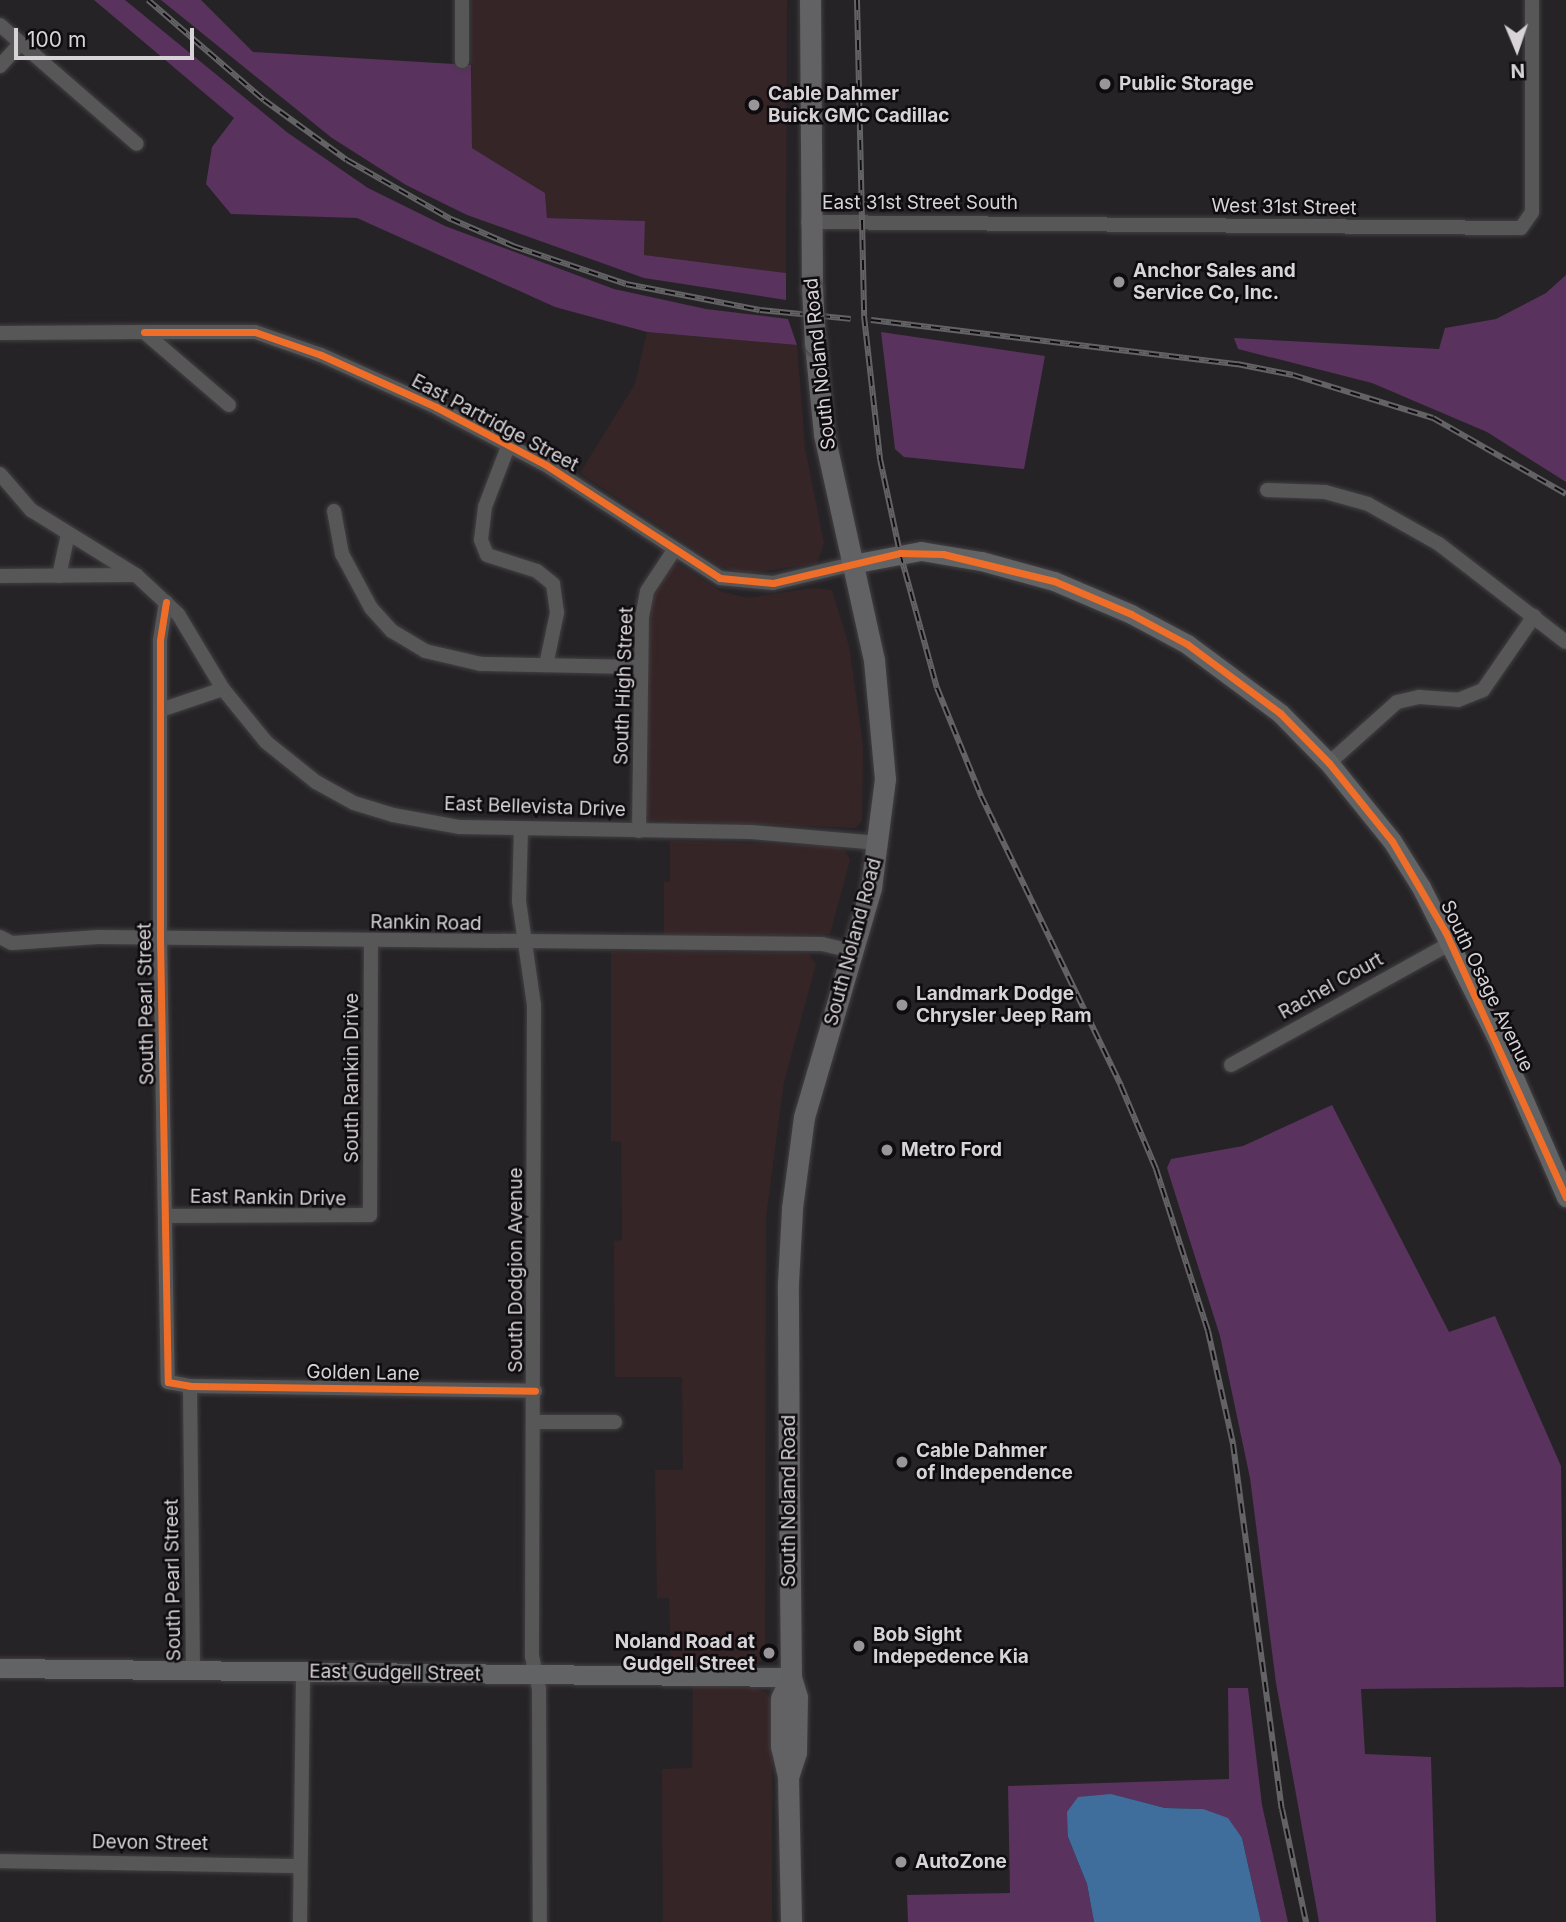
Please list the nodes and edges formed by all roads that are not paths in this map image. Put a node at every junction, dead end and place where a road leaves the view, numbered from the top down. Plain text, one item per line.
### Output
1 (462, 0) edge
2 (810, 0) edge
3 (1532, 0) edge
4 (0, 25) edge
5 (21, 43) junction
6 (462, 61) dead end
7 (0, 66) edge
8 (137, 144) dead end
9 (808, 222) junction
10 (1031, 223) joint
11 (144, 332) junction
12 (0, 333) edge
13 (229, 405) dead end
14 (509, 444) junction
15 (0, 474) edge
16 (1267, 489) dead end
17 (334, 512) dead end
18 (68, 534) junction
19 (674, 550) junction
20 (852, 564) junction
21 (136, 575) junction
22 (0, 576) edge
23 (59, 576) junction
24 (166, 602) junction
25 (1534, 617) junction
26 (1566, 642) edge
27 (547, 665) junction
28 (640, 667) junction
29 (223, 689) junction
30 (161, 710) junction
31 (1329, 763) junction
32 (521, 830) junction
33 (639, 831) junction
34 (879, 843) junction
35 (160, 938) junction
36 (1, 941) edge
37 (370, 942) junction
38 (526, 943) junction
39 (1451, 943) junction
40 (852, 951) junction
41 (1231, 1065) dead end
42 (1566, 1197) edge
43 (370, 1215) joint
44 (164, 1216) junction
45 (190, 1386) junction
46 (536, 1391) junction
47 (536, 1422) junction
48 (615, 1422) dead end
49 (0, 1668) edge
50 (193, 1670) junction
51 (303, 1672) junction
52 (536, 1676) junction
53 (791, 1677) junction
54 (0, 1861) edge
55 (300, 1866) junction
56 (300, 1922) edge
57 (540, 1922) edge
58 (791, 1922) edge

1 - 6 street
2 - 9 main road, South Noland Road
3 - 10 street, West 31st Street
4 - 5 street
5 - 7 street
5 - 8 street
9 - 10 street, East 31st Street South
9 - 20 main road, South Noland Road, bridge
11 - 12 street, East Partridge Street
11 - 13 street
11 - 14 street, East Partridge Street
14 - 19 street, East Partridge Street
14 - 27 street
15 - 18 street
16 - 25 street
17 - 27 street
18 - 21 street
18 - 23 street
19 - 20 street, East Partridge Street
19 - 28 street, South High Street
20 - 31 street, South Osage Avenue
20 - 34 main road, South Noland Road
21 - 23 street
21 - 24 street, East Bellevista Drive
22 - 23 street
24 - 29 street, East Bellevista Drive
24 - 30 street, South Pearl Street
25 - 26 street
25 - 31 street
27 - 28 street
28 - 33 street, South High Street
29 - 30 street
29 - 32 street, East Bellevista Drive
30 - 35 street, South Pearl Street
31 - 39 street, South Osage Avenue
32 - 33 street, East Bellevista Drive
32 - 38 street, South Dodgion Avenue
33 - 34 street, East Bellevista Drive
34 - 40 main road, South Noland Road
35 - 36 street, Rankin Road
35 - 37 street, Rankin Road
35 - 44 street, South Pearl Street
37 - 38 street, Rankin Road
37 - 43 street, South Rankin Drive
38 - 40 street, Rankin Road
38 - 46 street, South Dodgion Avenue
39 - 41 street, Rachel Court
39 - 42 street, South Osage Avenue
40 - 53 main road, South Noland Road
43 - 44 street, East Rankin Drive
44 - 45 street, South Pearl Street
45 - 46 street, Golden Lane
45 - 50 street, South Pearl Street
46 - 47 street, South Dodgion Avenue
47 - 48 street
47 - 52 street, South Dodgion Avenue
49 - 50 street, East Gudgell Street
50 - 51 street, East Gudgell Street
51 - 52 street, East Gudgell Street
51 - 55 street
52 - 53 street, East Gudgell Street
52 - 57 street, South Dodgion Avenue
53 - 58 main road, South Noland Road
54 - 55 street, Devon Street
55 - 56 street

